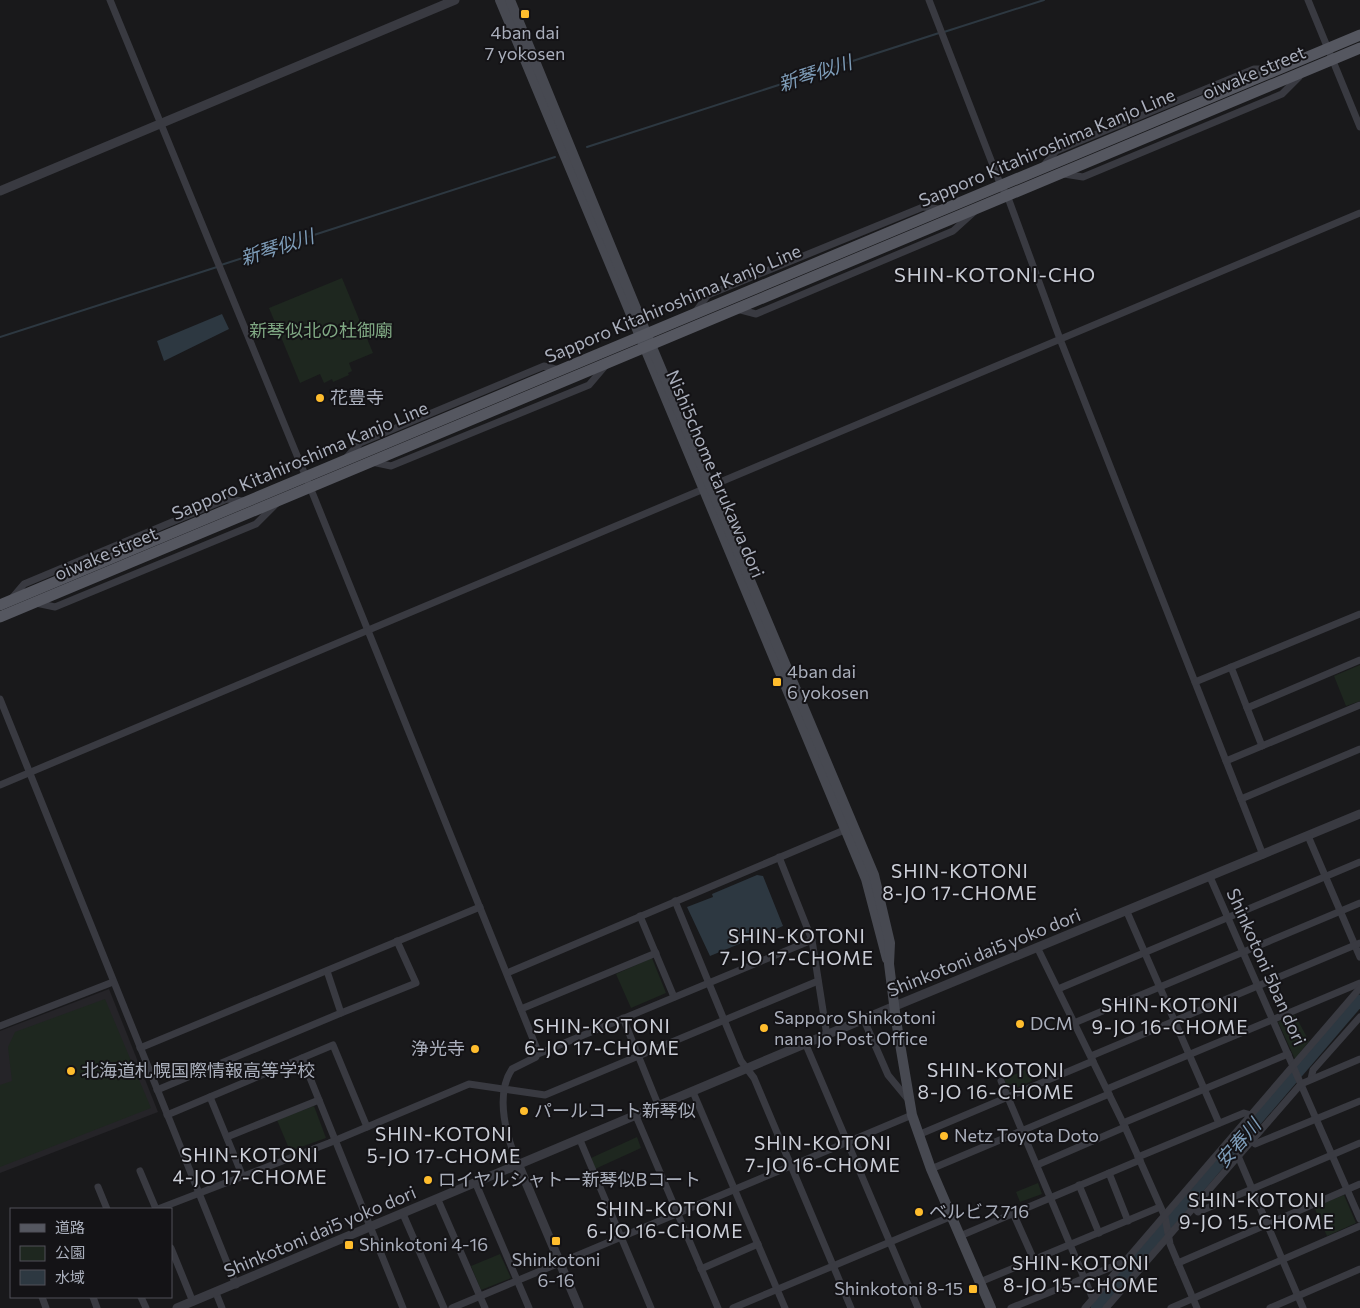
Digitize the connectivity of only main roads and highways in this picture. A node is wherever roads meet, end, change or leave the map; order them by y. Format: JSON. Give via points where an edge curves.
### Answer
{"nodes":[{"id":1,"x":500,"y":0,"type":"edge"},
{"id":2,"x":510,"y":0,"type":"edge"},
{"id":3,"x":1360,"y":35,"type":"edge"},
{"id":4,"x":1360,"y":48,"type":"edge"},
{"id":5,"x":1004,"y":191,"type":"junction"},
{"id":6,"x":645,"y":341,"type":"junction"},
{"id":7,"x":308,"y":482,"type":"junction"},
{"id":8,"x":4,"y":604,"type":"edge"},
{"id":9,"x":0,"y":617,"type":"edge"},
{"id":10,"x":991,"y":1308,"type":"edge"}],
"edges":[{"from":1,"to":6,"type":"main road","name":"Nishi5chome tarukawa dori"},
{"from":2,"to":6,"type":"main road","name":"Nishi5chome tarukawa dori"},
{"from":3,"to":5,"type":"main road","name":"Sapporo Kitahiroshima Kanjo Line","via":[[1042,169]]},
{"from":4,"to":5,"type":"main road","name":"oiwake street","via":[[1061,173]]},
{"from":5,"to":6,"type":"main road","name":"Sapporo Kitahiroshima Kanjo Line","via":[[944,210],[692,316]]},
{"from":5,"to":6,"type":"main road","name":"oiwake street","via":[[980,207],[736,309]]},
{"from":6,"to":7,"type":"main road","name":"Sapporo Kitahiroshima Kanjo Line","via":[[562,370],[341,463]]},
{"from":6,"to":7,"type":"main road","name":"oiwake street","via":[[608,363],[372,462]]},
{"from":6,"to":10,"type":"main road","name":"Nishi5chome tarukawa dori","via":[[849,828],[889,964],[907,1098],[918,1136]]},
{"from":7,"to":8,"type":"main road","name":"Sapporo Kitahiroshima Kanjo Line","via":[[248,502]]},
{"from":7,"to":9,"type":"main road","name":"oiwake street","via":[[281,500]]}]}
